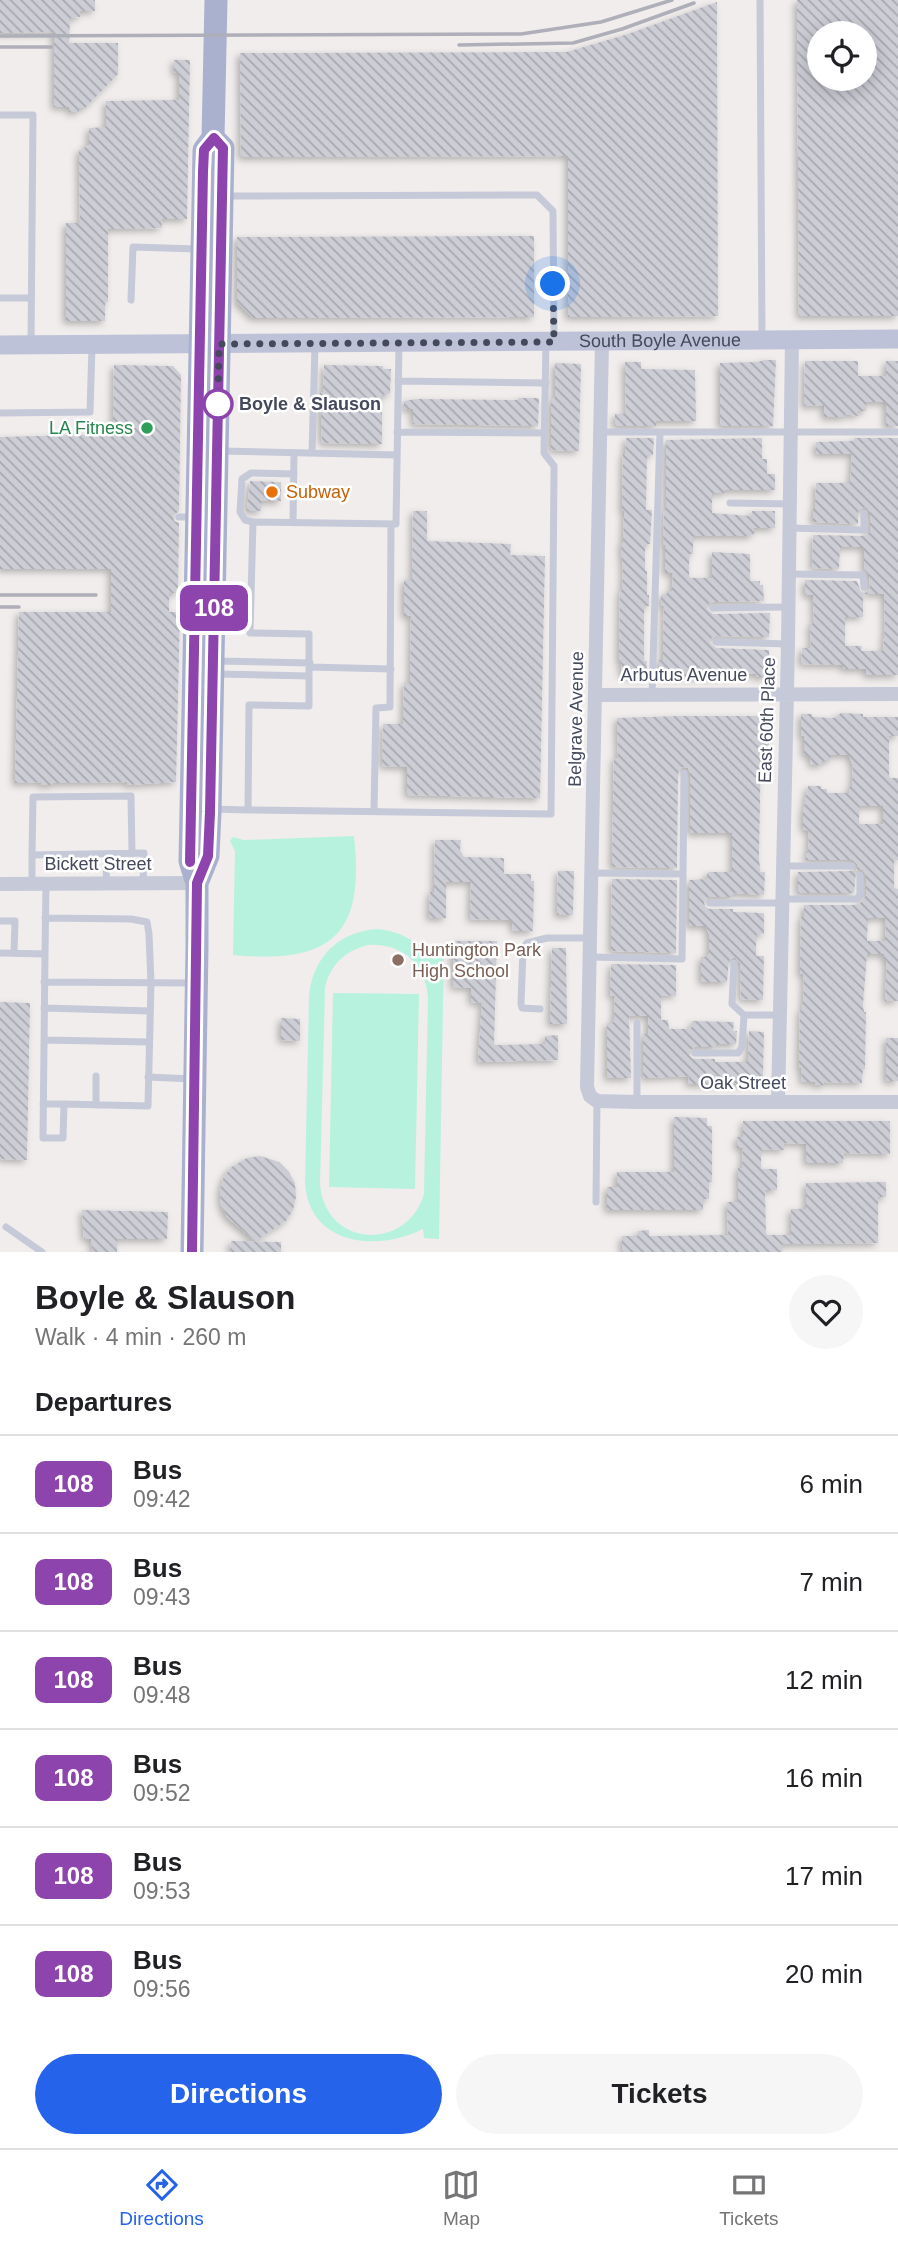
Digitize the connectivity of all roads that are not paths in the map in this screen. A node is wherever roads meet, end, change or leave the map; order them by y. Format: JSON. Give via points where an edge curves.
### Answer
{"nodes":[{"id":1,"x":216,"y":0,"type":"edge"},
{"id":2,"x":760,"y":0,"type":"edge"},
{"id":3,"x":0,"y":115,"type":"edge"},
{"id":4,"x":214,"y":138,"type":"junction"},
{"id":5,"x":222,"y":195,"type":"junction"},
{"id":6,"x":202,"y":249,"type":"junction"},
{"id":7,"x":0,"y":298,"type":"edge"},
{"id":8,"x":32,"y":298,"type":"junction"},
{"id":9,"x":131,"y":300,"type":"dead end"},
{"id":10,"x":762,"y":339,"type":"junction"},
{"id":11,"x":792,"y":339,"type":"junction"},
{"id":12,"x":898,"y":339,"type":"edge"},
{"id":13,"x":550,"y":342,"type":"junction"},
{"id":14,"x":602,"y":342,"type":"junction"},
{"id":15,"x":209,"y":344,"type":"junction"},
{"id":16,"x":315,"y":344,"type":"junction"},
{"id":17,"x":399,"y":344,"type":"junction"},
{"id":18,"x":0,"y":345,"type":"edge"},
{"id":19,"x":31,"y":345,"type":"junction"},
{"id":20,"x":92,"y":345,"type":"junction"},
{"id":21,"x":398,"y":381,"type":"junction"},
{"id":22,"x":546,"y":383,"type":"junction"},
{"id":23,"x":0,"y":413,"type":"edge"},
{"id":24,"x":397,"y":432,"type":"junction"},
{"id":25,"x":600,"y":432,"type":"junction"},
{"id":26,"x":660,"y":432,"type":"junction"},
{"id":27,"x":898,"y":432,"type":"edge"},
{"id":28,"x":545,"y":433,"type":"junction"},
{"id":29,"x":791,"y":433,"type":"junction"},
{"id":30,"x":218,"y":451,"type":"junction"},
{"id":31,"x":294,"y":453,"type":"junction"},
{"id":32,"x":312,"y":453,"type":"junction"},
{"id":33,"x":397,"y":455,"type":"junction"},
{"id":34,"x":294,"y":474,"type":"junction"},
{"id":35,"x":730,"y":503,"type":"dead end"},
{"id":36,"x":789,"y":504,"type":"junction"},
{"id":37,"x":864,"y":513,"type":"dead end"},
{"id":38,"x":197,"y":517,"type":"junction"},
{"id":39,"x":253,"y":522,"type":"junction"},
{"id":40,"x":293,"y":523,"type":"junction"},
{"id":41,"x":391,"y":524,"type":"junction"},
{"id":42,"x":789,"y":528,"type":"junction"},
{"id":43,"x":789,"y":575,"type":"junction"},
{"id":44,"x":864,"y":587,"type":"dead end"},
{"id":45,"x":788,"y":607,"type":"junction"},
{"id":46,"x":713,"y":608,"type":"dead end"},
{"id":47,"x":716,"y":642,"type":"dead end"},
{"id":48,"x":788,"y":643,"type":"junction"},
{"id":49,"x":204,"y":668,"type":"junction"},
{"id":50,"x":309,"y":668,"type":"junction"},
{"id":51,"x":390,"y":669,"type":"junction"},
{"id":52,"x":787,"y":694,"type":"junction"},
{"id":53,"x":898,"y":694,"type":"edge"},
{"id":54,"x":595,"y":695,"type":"junction"},
{"id":55,"x":652,"y":695,"type":"junction"},
{"id":56,"x":684,"y":773,"type":"dead end"},
{"id":57,"x":210,"y":809,"type":"junction"},
{"id":58,"x":248,"y":810,"type":"junction"},
{"id":59,"x":373,"y":811,"type":"junction"},
{"id":60,"x":107,"y":854,"type":"junction"},
{"id":61,"x":132,"y":854,"type":"junction"},
{"id":62,"x":32,"y":855,"type":"junction"},
{"id":63,"x":783,"y":866,"type":"junction"},
{"id":64,"x":852,"y":866,"type":"dead end"},
{"id":65,"x":593,"y":873,"type":"junction"},
{"id":66,"x":683,"y":874,"type":"junction"},
{"id":67,"x":860,"y":875,"type":"dead end"},
{"id":68,"x":39,"y":883,"type":"junction"},
{"id":69,"x":106,"y":883,"type":"junction"},
{"id":70,"x":144,"y":883,"type":"junction"},
{"id":71,"x":197,"y":883,"type":"junction"},
{"id":72,"x":0,"y":884,"type":"edge"},
{"id":73,"x":782,"y":901,"type":"junction"},
{"id":74,"x":710,"y":902,"type":"dead end"},
{"id":75,"x":45,"y":918,"type":"junction"},
{"id":76,"x":0,"y":921,"type":"edge"},
{"id":77,"x":591,"y":938,"type":"junction"},
{"id":78,"x":0,"y":953,"type":"edge"},
{"id":79,"x":14,"y":953,"type":"junction"},
{"id":80,"x":45,"y":954,"type":"junction"},
{"id":81,"x":590,"y":957,"type":"junction"},
{"id":82,"x":734,"y":963,"type":"dead end"},
{"id":83,"x":44,"y":982,"type":"junction"},
{"id":84,"x":150,"y":983,"type":"junction"},
{"id":85,"x":197,"y":984,"type":"junction"},
{"id":86,"x":44,"y":1008,"type":"junction"},
{"id":87,"x":540,"y":1009,"type":"dead end"},
{"id":88,"x":150,"y":1011,"type":"junction"},
{"id":89,"x":744,"y":1015,"type":"junction"},
{"id":90,"x":779,"y":1015,"type":"junction"},
{"id":91,"x":637,"y":1023,"type":"dead end"},
{"id":92,"x":44,"y":1040,"type":"junction"},
{"id":93,"x":149,"y":1042,"type":"junction"},
{"id":94,"x":695,"y":1053,"type":"dead end"},
{"id":95,"x":96,"y":1076,"type":"dead end"},
{"id":96,"x":148,"y":1077,"type":"junction"},
{"id":97,"x":195,"y":1079,"type":"junction"},
{"id":98,"x":593,"y":1099,"type":"junction"},
{"id":99,"x":637,"y":1102,"type":"junction"},
{"id":100,"x":778,"y":1102,"type":"junction"},
{"id":101,"x":898,"y":1102,"type":"edge"},
{"id":102,"x":43,"y":1104,"type":"junction"},
{"id":103,"x":64,"y":1104,"type":"junction"},
{"id":104,"x":96,"y":1105,"type":"junction"},
{"id":105,"x":596,"y":1202,"type":"dead end"},
{"id":106,"x":6,"y":1227,"type":"dead end"},
{"id":107,"x":42,"y":1252,"type":"edge"},
{"id":108,"x":192,"y":1252,"type":"edge"}],
"edges":[{"from":1,"to":4,"type":"main road"},
{"from":2,"to":10,"type":"lane"},
{"from":3,"to":8,"type":"lane","via":[[33,115]]},
{"from":4,"to":5,"type":"main road","via":[[223,148]]},
{"from":4,"to":6,"type":"main road","via":[[204,150]]},
{"from":5,"to":13,"type":"lane","via":[[537,195],[553,211]]},
{"from":5,"to":15,"type":"main road"},
{"from":6,"to":9,"type":"lane","via":[[133,247]]},
{"from":6,"to":15,"type":"main road"},
{"from":7,"to":8,"type":"lane"},
{"from":8,"to":19,"type":"lane"},
{"from":10,"to":11,"type":"main road","name":"South Boyle Avenue"},
{"from":10,"to":14,"type":"main road","name":"South Boyle Avenue"},
{"from":11,"to":12,"type":"main road","name":"South Boyle Avenue"},
{"from":11,"to":29,"type":"street","name":"East 60th Place"},
{"from":13,"to":14,"type":"main road","name":"South Boyle Avenue"},
{"from":13,"to":17,"type":"main road","name":"South Boyle Avenue"},
{"from":13,"to":22,"type":"lane"},
{"from":14,"to":25,"type":"street","name":"Belgrave Avenue"},
{"from":15,"to":16,"type":"main road","name":"South Boyle Avenue"},
{"from":15,"to":20,"type":"main road","name":"South Boyle Avenue"},
{"from":15,"to":30,"type":"main road"},
{"from":15,"to":38,"type":"main road"},
{"from":16,"to":17,"type":"main road","name":"South Boyle Avenue"},
{"from":16,"to":32,"type":"lane"},
{"from":17,"to":21,"type":"lane"},
{"from":18,"to":19,"type":"main road","name":"South Boyle Avenue"},
{"from":19,"to":20,"type":"main road","name":"South Boyle Avenue"},
{"from":20,"to":23,"type":"lane","via":[[90,412]]},
{"from":21,"to":22,"type":"lane"},
{"from":21,"to":24,"type":"lane"},
{"from":22,"to":28,"type":"lane"},
{"from":24,"to":28,"type":"lane"},
{"from":24,"to":33,"type":"lane"},
{"from":25,"to":26,"type":"lane"},
{"from":25,"to":54,"type":"street","name":"Belgrave Avenue"},
{"from":26,"to":29,"type":"lane"},
{"from":26,"to":55,"type":"lane"},
{"from":27,"to":29,"type":"lane"},
{"from":28,"to":59,"type":"lane","via":[[544,453],[554,467],[551,814]]},
{"from":29,"to":36,"type":"street","name":"East 60th Place"},
{"from":30,"to":31,"type":"lane"},
{"from":30,"to":38,"type":"main road"},
{"from":31,"to":32,"type":"lane"},
{"from":31,"to":34,"type":"lane"},
{"from":32,"to":33,"type":"lane"},
{"from":33,"to":41,"type":"lane","via":[[396,524]]},
{"from":34,"to":39,"type":"lane","via":[[251,473],[242,478],[240,512]]},
{"from":34,"to":40,"type":"lane"},
{"from":35,"to":36,"type":"lane"},
{"from":36,"to":42,"type":"street","name":"East 60th Place"},
{"from":37,"to":42,"type":"lane","via":[[864,530]]},
{"from":38,"to":49,"type":"main road"},
{"from":39,"to":40,"type":"lane"},
{"from":39,"to":50,"type":"lane","via":[[250,633],[309,634]]},
{"from":40,"to":41,"type":"lane"},
{"from":41,"to":51,"type":"lane"},
{"from":42,"to":43,"type":"street","name":"East 60th Place"},
{"from":43,"to":44,"type":"lane","via":[[863,575]]},
{"from":43,"to":45,"type":"street","name":"East 60th Place"},
{"from":45,"to":46,"type":"lane"},
{"from":45,"to":48,"type":"street","name":"East 60th Place"},
{"from":47,"to":48,"type":"lane"},
{"from":48,"to":52,"type":"street","name":"East 60th Place"},
{"from":49,"to":50,"type":"lane"},
{"from":49,"to":50,"type":"lane"},
{"from":49,"to":57,"type":"main road"},
{"from":49,"to":71,"type":"main road","via":[[190,862]]},
{"from":50,"to":51,"type":"lane"},
{"from":50,"to":58,"type":"lane","via":[[309,706],[249,705]]},
{"from":51,"to":59,"type":"lane","via":[[390,708],[376,708]]},
{"from":52,"to":53,"type":"street","name":"Arbutus Avenue"},
{"from":52,"to":55,"type":"street","name":"Arbutus Avenue"},
{"from":52,"to":63,"type":"street","name":"East 60th Place"},
{"from":54,"to":55,"type":"street","name":"Arbutus Avenue"},
{"from":54,"to":65,"type":"street","name":"Belgrave Avenue"},
{"from":56,"to":66,"type":"lane"},
{"from":57,"to":58,"type":"lane"},
{"from":57,"to":71,"type":"main road","via":[[208,856]]},
{"from":58,"to":59,"type":"lane"},
{"from":60,"to":61,"type":"lane"},
{"from":60,"to":62,"type":"lane"},
{"from":60,"to":69,"type":"lane"},
{"from":61,"to":62,"type":"lane","via":[[131,796],[33,797]]},
{"from":61,"to":70,"type":"lane","via":[[144,853]]},
{"from":62,"to":68,"type":"lane"},
{"from":63,"to":64,"type":"lane"},
{"from":63,"to":73,"type":"street","name":"East 60th Place"},
{"from":65,"to":66,"type":"lane"},
{"from":65,"to":77,"type":"street","name":"Belgrave Avenue"},
{"from":66,"to":81,"type":"lane","via":[[682,959]]},
{"from":67,"to":73,"type":"lane","via":[[858,900]]},
{"from":68,"to":69,"type":"street","name":"Bickett Street"},
{"from":68,"to":72,"type":"street","name":"Bickett Street"},
{"from":68,"to":75,"type":"lane"},
{"from":69,"to":70,"type":"street","name":"Bickett Street"},
{"from":70,"to":71,"type":"street","name":"Bickett Street"},
{"from":71,"to":85,"type":"main road"},
{"from":73,"to":74,"type":"lane"},
{"from":73,"to":90,"type":"street","name":"East 60th Place"},
{"from":75,"to":80,"type":"lane"},
{"from":75,"to":84,"type":"lane","via":[[147,922]]},
{"from":76,"to":79,"type":"lane","via":[[15,921]]},
{"from":77,"to":81,"type":"street","name":"Belgrave Avenue"},
{"from":77,"to":87,"type":"lane","via":[[527,943],[521,1004],[522,1008]]},
{"from":78,"to":79,"type":"lane"},
{"from":79,"to":80,"type":"lane"},
{"from":80,"to":83,"type":"lane"},
{"from":81,"to":98,"type":"street","name":"Belgrave Avenue","via":[[587,1087]]},
{"from":82,"to":89,"type":"lane","via":[[732,1004]]},
{"from":83,"to":84,"type":"lane"},
{"from":83,"to":86,"type":"lane"},
{"from":84,"to":85,"type":"lane"},
{"from":84,"to":88,"type":"lane"},
{"from":85,"to":97,"type":"main road"},
{"from":86,"to":88,"type":"lane"},
{"from":86,"to":92,"type":"lane"},
{"from":88,"to":93,"type":"lane"},
{"from":89,"to":90,"type":"lane"},
{"from":89,"to":94,"type":"lane","via":[[738,1053]]},
{"from":90,"to":100,"type":"street","name":"East 60th Place"},
{"from":91,"to":99,"type":"lane"},
{"from":92,"to":93,"type":"lane"},
{"from":92,"to":102,"type":"lane"},
{"from":93,"to":96,"type":"lane"},
{"from":95,"to":104,"type":"lane"},
{"from":96,"to":97,"type":"lane"},
{"from":96,"to":104,"type":"lane","via":[[148,1106]]},
{"from":97,"to":108,"type":"main road"},
{"from":98,"to":99,"type":"street","name":"Oak Street"},
{"from":98,"to":105,"type":"lane"},
{"from":99,"to":100,"type":"street","name":"Oak Street"},
{"from":100,"to":101,"type":"street","name":"Oak Street"},
{"from":102,"to":103,"type":"lane"},
{"from":102,"to":103,"type":"lane","via":[[43,1138],[63,1138]]},
{"from":103,"to":104,"type":"lane"},
{"from":106,"to":107,"type":"lane"}]}
